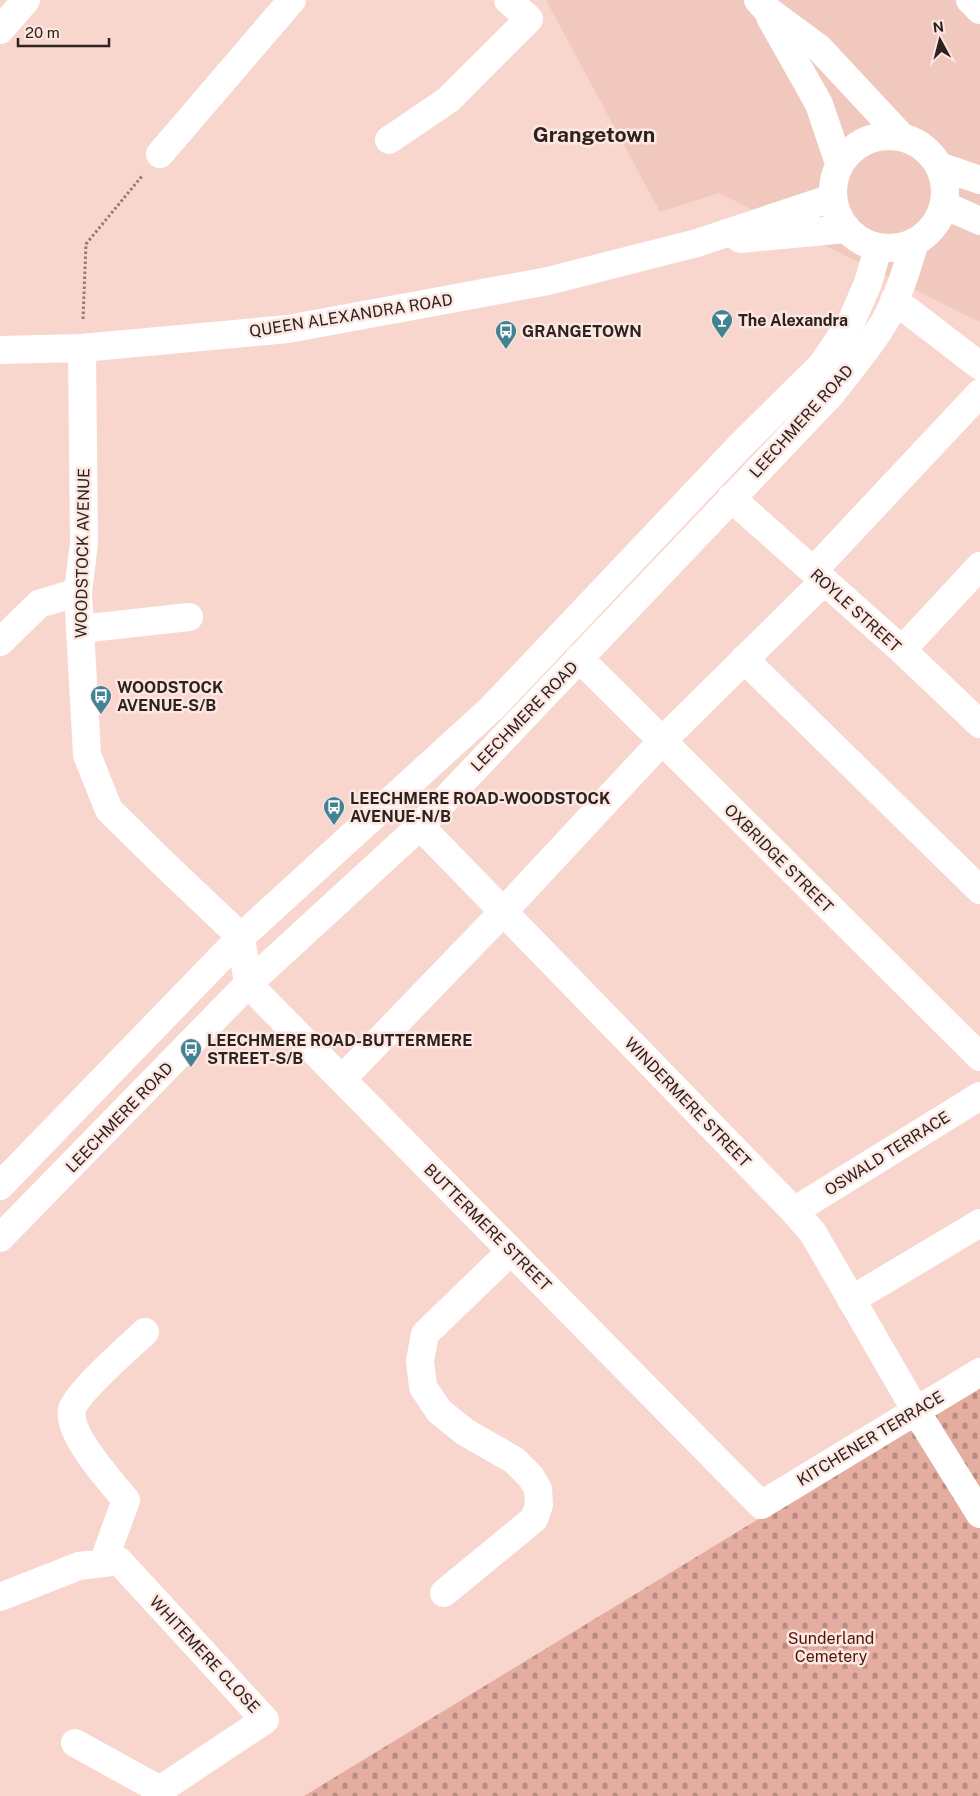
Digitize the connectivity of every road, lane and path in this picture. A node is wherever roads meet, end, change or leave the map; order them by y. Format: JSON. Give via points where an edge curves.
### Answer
{"nodes":[{"id":1,"x":26,"y":0,"type":"edge"},
{"id":2,"x":292,"y":0,"type":"edge"},
{"id":3,"x":508,"y":0,"type":"edge"},
{"id":4,"x":970,"y":0,"type":"edge"},
{"id":5,"x":762,"y":5,"type":"edge"},
{"id":6,"x":980,"y":10,"type":"edge"},
{"id":7,"x":0,"y":30,"type":"edge"},
{"id":8,"x":902,"y":136,"type":"junction"},
{"id":9,"x":389,"y":140,"type":"dead end"},
{"id":10,"x":160,"y":154,"type":"joint"},
{"id":11,"x":839,"y":163,"type":"junction"},
{"id":12,"x":939,"y":166,"type":"junction"},
{"id":13,"x":980,"y":180,"type":"edge"},
{"id":14,"x":832,"y":198,"type":"junction"},
{"id":15,"x":944,"y":205,"type":"junction"},
{"id":16,"x":980,"y":221,"type":"edge"},
{"id":17,"x":846,"y":229,"type":"junction"},
{"id":18,"x":915,"y":242,"type":"junction"},
{"id":19,"x":697,"y":243,"type":"junction"},
{"id":20,"x":878,"y":248,"type":"junction"},
{"id":21,"x":894,"y":300,"type":"junction"},
{"id":22,"x":82,"y":348,"type":"junction"},
{"id":23,"x":0,"y":350,"type":"edge"},
{"id":24,"x":980,"y":366,"type":"edge"},
{"id":25,"x":980,"y":393,"type":"edge"},
{"id":26,"x":731,"y":498,"type":"junction"},
{"id":27,"x":980,"y":566,"type":"edge"},
{"id":28,"x":818,"y":576,"type":"junction"},
{"id":29,"x":78,"y":592,"type":"junction"},
{"id":30,"x":189,"y":617,"type":"dead end"},
{"id":31,"x":80,"y":629,"type":"junction"},
{"id":32,"x":0,"y":642,"type":"edge"},
{"id":33,"x":902,"y":650,"type":"junction"},
{"id":34,"x":579,"y":658,"type":"junction"},
{"id":35,"x":744,"y":659,"type":"junction"},
{"id":36,"x":980,"y":724,"type":"edge"},
{"id":37,"x":662,"y":741,"type":"junction"},
{"id":38,"x":420,"y":826,"type":"junction"},
{"id":39,"x":980,"y":890,"type":"edge"},
{"id":40,"x":503,"y":912,"type":"junction"},
{"id":41,"x":242,"y":937,"type":"junction"},
{"id":42,"x":248,"y":984,"type":"junction"},
{"id":43,"x":980,"y":1057,"type":"edge"},
{"id":44,"x":342,"y":1079,"type":"junction"},
{"id":45,"x":980,"y":1096,"type":"edge"},
{"id":46,"x":0,"y":1186,"type":"edge"},
{"id":47,"x":794,"y":1211,"type":"junction"},
{"id":48,"x":980,"y":1223,"type":"edge"},
{"id":49,"x":0,"y":1238,"type":"edge"},
{"id":50,"x":511,"y":1251,"type":"junction"},
{"id":51,"x":851,"y":1300,"type":"junction"},
{"id":52,"x":145,"y":1332,"type":"dead end"},
{"id":53,"x":980,"y":1372,"type":"edge"},
{"id":54,"x":916,"y":1411,"type":"junction"},
{"id":55,"x":761,"y":1505,"type":"joint"},
{"id":56,"x":980,"y":1514,"type":"edge"},
{"id":57,"x":103,"y":1563,"type":"junction"},
{"id":58,"x":444,"y":1593,"type":"dead end"},
{"id":59,"x":0,"y":1597,"type":"edge"},
{"id":60,"x":76,"y":1743,"type":"dead end"}],
"edges":[{"from":1,"to":7,"type":"street"},
{"from":2,"to":10,"type":"street"},
{"from":3,"to":9,"type":"street","via":[[529,19],[448,100]]},
{"from":4,"to":6,"type":"street"},
{"from":5,"to":8,"type":"street","via":[[819,48]]},
{"from":5,"to":11,"type":"street","via":[[820,104]]},
{"from":8,"to":11,"type":"street","via":[[883,135],[866,140]]},
{"from":8,"to":12,"type":"street","via":[[930,152]]},
{"from":10,"to":22,"type":"path","via":[[86,244]]},
{"from":11,"to":14,"type":"street","via":[[833,180]]},
{"from":12,"to":13,"type":"street"},
{"from":12,"to":15,"type":"street","via":[[945,184]]},
{"from":14,"to":17,"type":"street","via":[[836,215]]},
{"from":14,"to":19,"type":"street","name":"QUEEN ALEXANDRA ROAD"},
{"from":15,"to":16,"type":"street"},
{"from":15,"to":18,"type":"street","via":[[928,233]]},
{"from":17,"to":19,"type":"street","name":"QUEEN ALEXANDRA ROAD"},
{"from":17,"to":20,"type":"street","via":[[860,241]]},
{"from":18,"to":20,"type":"street","via":[[897,248]]},
{"from":18,"to":21,"type":"street","name":"LEECHMERE ROAD"},
{"from":19,"to":22,"type":"street","name":"QUEEN ALEXANDRA ROAD","via":[[548,281],[288,329]]},
{"from":20,"to":41,"type":"street","name":"LEECHMERE ROAD","via":[[852,320],[822,365],[741,445],[492,708]]},
{"from":21,"to":24,"type":"street"},
{"from":21,"to":26,"type":"street","name":"LEECHMERE ROAD","via":[[866,349],[830,394]]},
{"from":22,"to":23,"type":"street","name":"QUEEN ALEXANDRA ROAD"},
{"from":22,"to":29,"type":"street","name":"WOODSTOCK AVENUE","via":[[84,543]]},
{"from":25,"to":28,"type":"street"},
{"from":26,"to":28,"type":"street","name":"ROYLE STREET"},
{"from":26,"to":34,"type":"street","name":"LEECHMERE ROAD"},
{"from":27,"to":33,"type":"street"},
{"from":28,"to":33,"type":"street","name":"ROYLE STREET"},
{"from":28,"to":35,"type":"street"},
{"from":29,"to":31,"type":"street","name":"WOODSTOCK AVENUE"},
{"from":29,"to":32,"type":"street","via":[[39,604]]},
{"from":30,"to":31,"type":"street"},
{"from":31,"to":41,"type":"street","name":"WOODSTOCK AVENUE","via":[[87,755],[109,810]]},
{"from":33,"to":36,"type":"street","name":"ROYLE STREET"},
{"from":34,"to":37,"type":"street","name":"OXBRIDGE STREET"},
{"from":34,"to":38,"type":"street","name":"LEECHMERE ROAD"},
{"from":35,"to":37,"type":"street"},
{"from":35,"to":39,"type":"street"},
{"from":37,"to":40,"type":"street"},
{"from":37,"to":43,"type":"street","name":"OXBRIDGE STREET"},
{"from":38,"to":40,"type":"street","name":"WINDERMERE STREET"},
{"from":38,"to":42,"type":"street","name":"LEECHMERE ROAD"},
{"from":40,"to":44,"type":"street"},
{"from":40,"to":47,"type":"street","name":"WINDERMERE STREET"},
{"from":41,"to":42,"type":"street"},
{"from":41,"to":46,"type":"street","name":"LEECHMERE ROAD"},
{"from":42,"to":44,"type":"street","name":"BUTTERMERE STREET"},
{"from":42,"to":49,"type":"street","name":"LEECHMERE ROAD"},
{"from":44,"to":50,"type":"street","name":"BUTTERMERE STREET"},
{"from":45,"to":47,"type":"street","name":"OSWALD TERRACE"},
{"from":47,"to":51,"type":"street","name":"WINDERMERE STREET","via":[[813,1233]]},
{"from":48,"to":51,"type":"street"},
{"from":50,"to":55,"type":"street","name":"BUTTERMERE STREET"},
{"from":50,"to":58,"type":"street","via":[[426,1334],[420,1361],[423,1387],[439,1411],[465,1432],[514,1460],[538,1489],[539,1505],[534,1519]]},
{"from":51,"to":54,"type":"street","name":"WINDERMERE STREET"},
{"from":52,"to":57,"type":"street","via":[[79,1395],[72,1410],[73,1425],[82,1443],[126,1500]]},
{"from":53,"to":54,"type":"street","name":"KITCHENER TERRACE"},
{"from":54,"to":55,"type":"street","name":"KITCHENER TERRACE"},
{"from":54,"to":56,"type":"street","name":"WINDERMERE STREET"},
{"from":57,"to":59,"type":"street","name":"WHITEMERE CLOSE","via":[[79,1566]]},
{"from":57,"to":60,"type":"street","name":"WHITEMERE CLOSE","via":[[119,1561],[265,1720],[160,1790]]}]}
